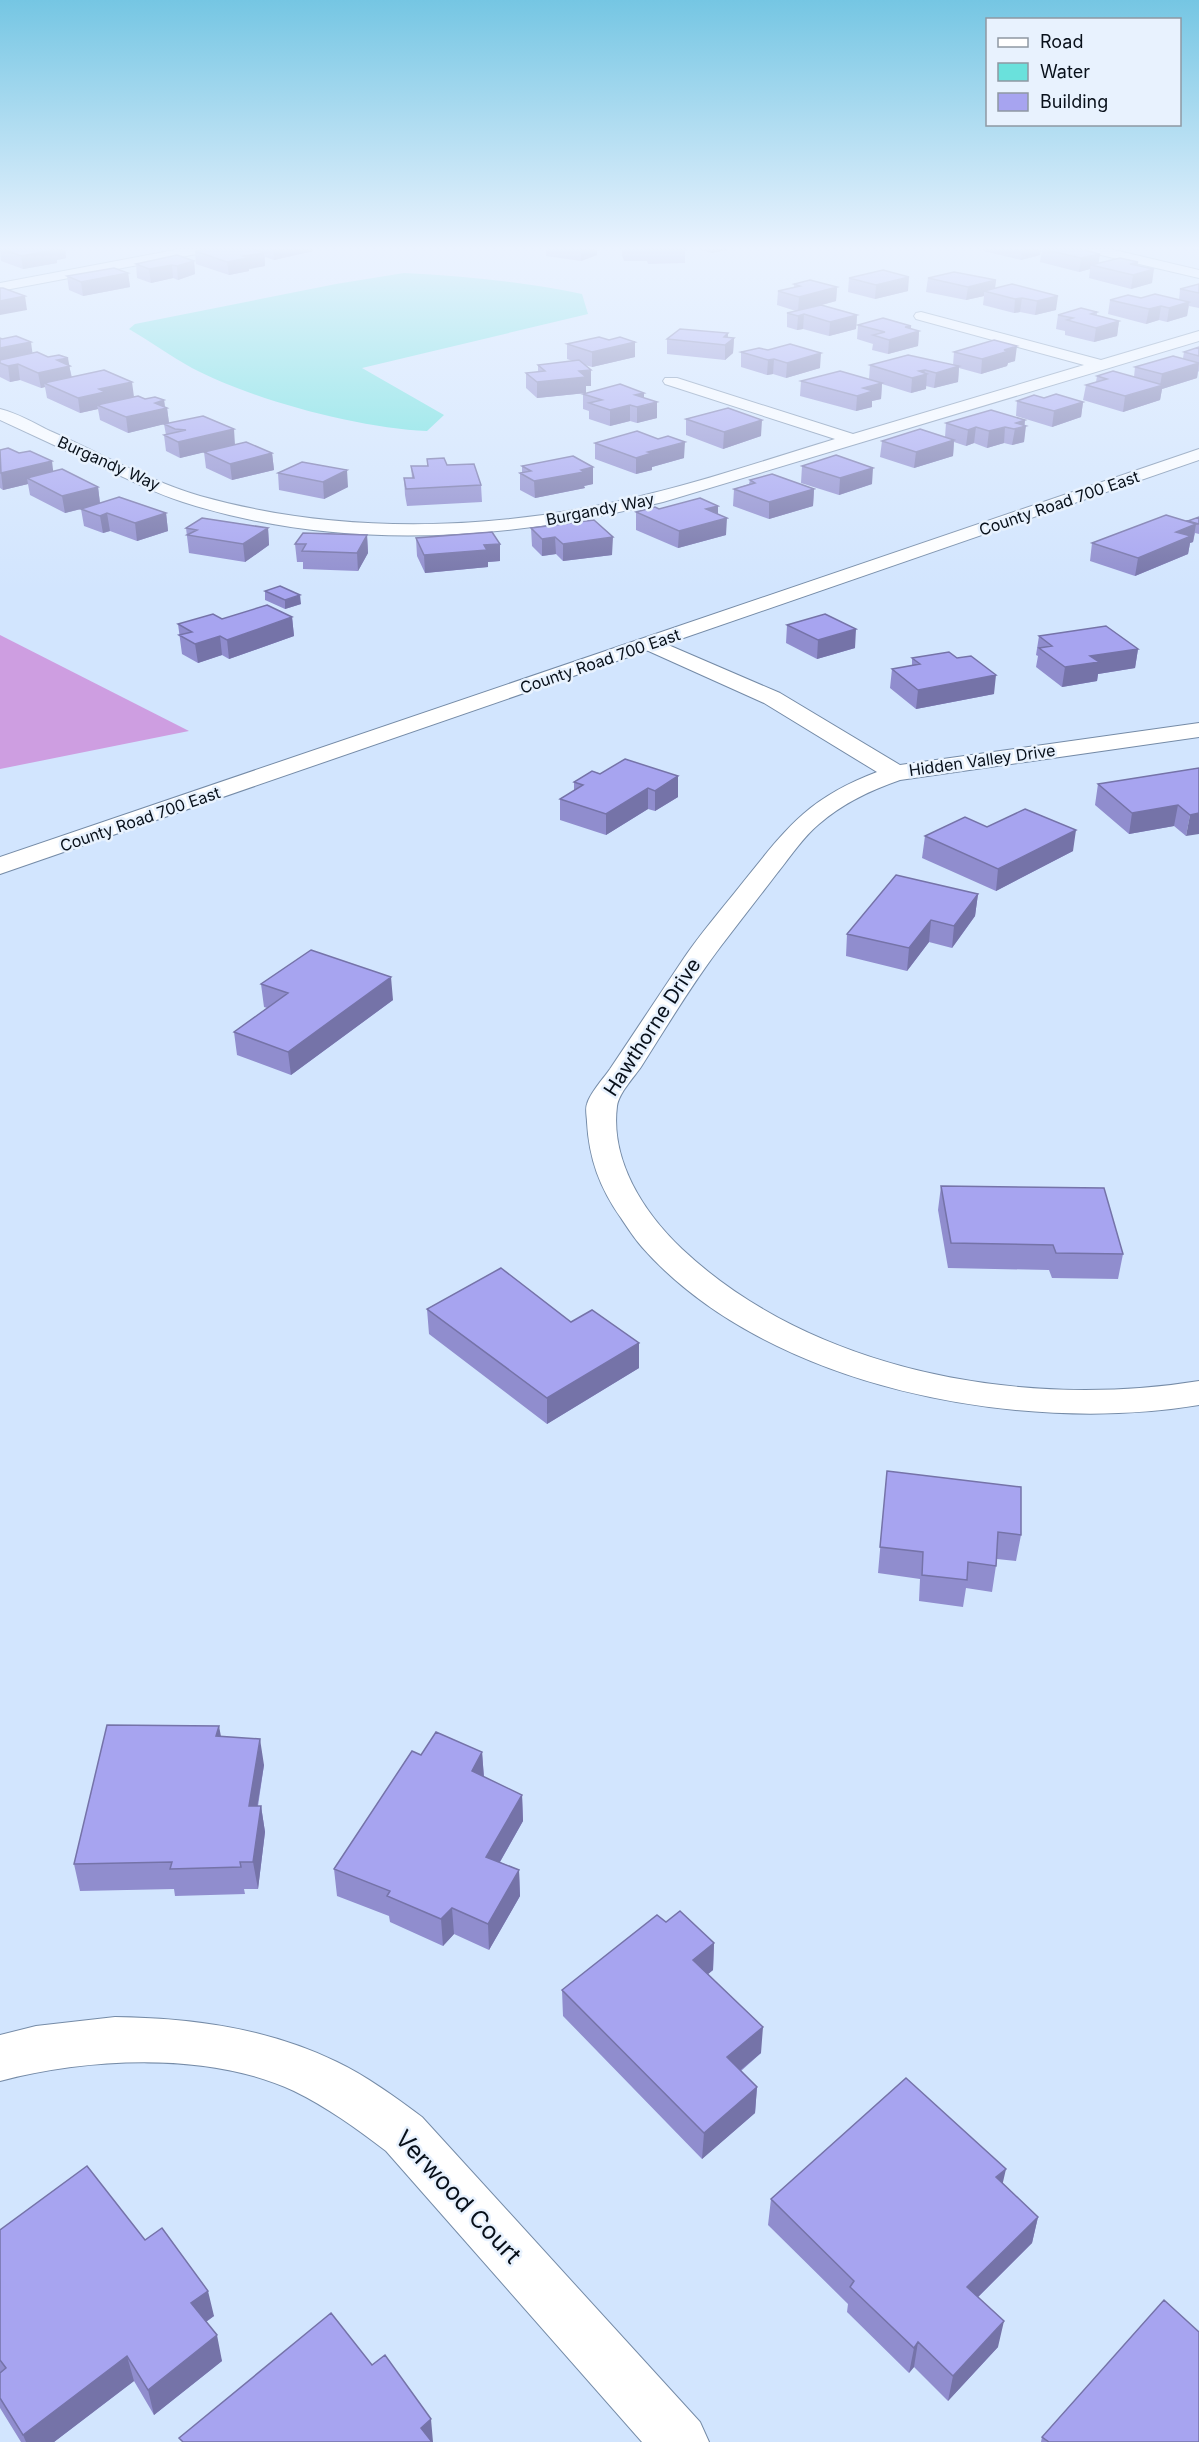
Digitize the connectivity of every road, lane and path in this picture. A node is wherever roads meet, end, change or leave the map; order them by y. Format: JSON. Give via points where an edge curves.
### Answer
{"nodes":[{"id":1,"x":1094,"y":363,"type":"edge"},
{"id":2,"x":1108,"y":363,"type":"edge"},
{"id":3,"x":1101,"y":365,"type":"junction"},
{"id":4,"x":671,"y":381,"type":"dead end"},
{"id":5,"x":0,"y":414,"type":"edge"},
{"id":6,"x":852,"y":439,"type":"junction"},
{"id":7,"x":1199,"y":454,"type":"edge"},
{"id":8,"x":652,"y":644,"type":"junction"},
{"id":9,"x":1199,"y":730,"type":"edge"},
{"id":10,"x":896,"y":773,"type":"junction"},
{"id":11,"x":0,"y":866,"type":"edge"},
{"id":12,"x":1199,"y":1393,"type":"edge"},
{"id":13,"x":0,"y":2058,"type":"edge"},
{"id":14,"x":680,"y":2442,"type":"edge"}],
"edges":[{"from":1,"to":3,"type":"street"},
{"from":2,"to":3,"type":"street","name":"Burgandy Way"},
{"from":3,"to":6,"type":"street","name":"Burgandy Way"},
{"from":4,"to":6,"type":"street"},
{"from":5,"to":6,"type":"street","name":"Burgandy Way","via":[[166,489],[213,506],[264,518],[389,529],[484,527],[605,511]]},
{"from":7,"to":8,"type":"street","name":"County Road 700 East"},
{"from":8,"to":10,"type":"street","name":"Hidden Valley Drive","via":[[772,698]]},
{"from":8,"to":11,"type":"street","name":"County Road 700 East"},
{"from":9,"to":10,"type":"street","name":"Hidden Valley Drive"},
{"from":10,"to":12,"type":"street","name":"Hawthorne Drive","via":[[834,800],[799,829],[702,952],[602,1103],[606,1153],[620,1194],[668,1255],[702,1284],[752,1317],[841,1359],[897,1377],[1017,1399],[1139,1401]]},
{"from":13,"to":14,"type":"street","name":"Verwood Court","via":[[35,2047],[83,2040],[198,2044],[267,2059],[308,2073],[356,2098],[404,2134]]}]}
